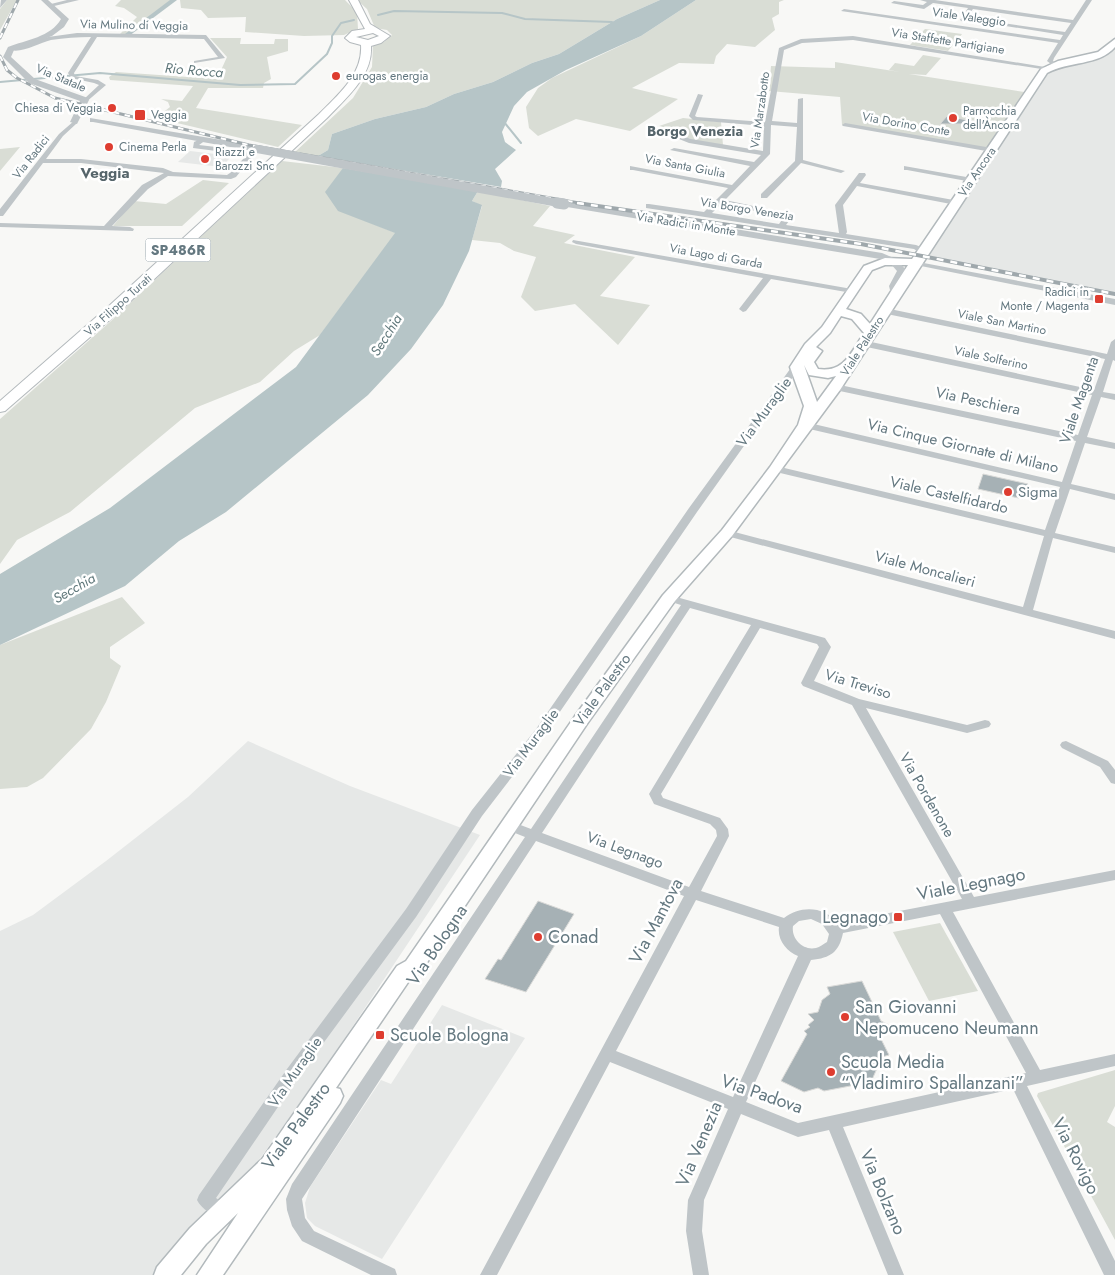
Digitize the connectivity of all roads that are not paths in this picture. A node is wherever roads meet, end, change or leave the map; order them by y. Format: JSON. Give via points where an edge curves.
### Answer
{"nodes":[{"id":1,"x":4,"y":0,"type":"edge"},
{"id":2,"x":76,"y":0,"type":"edge"},
{"id":3,"x":353,"y":0,"type":"edge"},
{"id":4,"x":923,"y":0,"type":"edge"},
{"id":5,"x":978,"y":0,"type":"edge"},
{"id":6,"x":1089,"y":0,"type":"edge"},
{"id":7,"x":932,"y":1,"type":"junction"},
{"id":8,"x":47,"y":2,"type":"edge"},
{"id":9,"x":894,"y":3,"type":"dead end"},
{"id":10,"x":0,"y":6,"type":"edge"},
{"id":11,"x":974,"y":7,"type":"junction"},
{"id":12,"x":844,"y":10,"type":"dead end"},
{"id":13,"x":963,"y":20,"type":"dead end"},
{"id":14,"x":1075,"y":22,"type":"junction"},
{"id":15,"x":996,"y":24,"type":"dead end"},
{"id":16,"x":364,"y":32,"type":"junction"},
{"id":17,"x":1066,"y":34,"type":"junction"},
{"id":18,"x":95,"y":36,"type":"junction"},
{"id":19,"x":844,"y":38,"type":"joint"},
{"id":20,"x":1061,"y":42,"type":"junction"},
{"id":21,"x":1115,"y":42,"type":"edge"},
{"id":22,"x":6,"y":54,"type":"edge"},
{"id":23,"x":196,"y":62,"type":"dead end"},
{"id":24,"x":1051,"y":67,"type":"junction"},
{"id":25,"x":700,"y":95,"type":"dead end"},
{"id":26,"x":801,"y":99,"type":"dead end"},
{"id":27,"x":86,"y":101,"type":"junction"},
{"id":28,"x":79,"y":110,"type":"junction"},
{"id":29,"x":74,"y":122,"type":"junction"},
{"id":30,"x":88,"y":123,"type":"junction"},
{"id":31,"x":768,"y":123,"type":"junction"},
{"id":32,"x":800,"y":125,"type":"junction"},
{"id":33,"x":845,"y":125,"type":"dead end"},
{"id":34,"x":661,"y":130,"type":"dead end"},
{"id":35,"x":61,"y":137,"type":"junction"},
{"id":36,"x":203,"y":140,"type":"junction"},
{"id":37,"x":674,"y":150,"type":"dead end"},
{"id":38,"x":992,"y":150,"type":"junction"},
{"id":39,"x":766,"y":154,"type":"junction"},
{"id":40,"x":42,"y":160,"type":"junction"},
{"id":41,"x":800,"y":162,"type":"junction"},
{"id":42,"x":756,"y":165,"type":"junction"},
{"id":43,"x":634,"y":168,"type":"dead end"},
{"id":44,"x":907,"y":168,"type":"dead end"},
{"id":45,"x":841,"y":171,"type":"dead end"},
{"id":46,"x":170,"y":173,"type":"junction"},
{"id":47,"x":862,"y":175,"type":"dead end"},
{"id":48,"x":972,"y":180,"type":"junction"},
{"id":49,"x":856,"y":184,"type":"junction"},
{"id":50,"x":733,"y":187,"type":"junction"},
{"id":51,"x":764,"y":196,"type":"dead end"},
{"id":52,"x":718,"y":201,"type":"junction"},
{"id":53,"x":956,"y":204,"type":"junction"},
{"id":54,"x":649,"y":206,"type":"dead end"},
{"id":55,"x":0,"y":214,"type":"edge"},
{"id":56,"x":706,"y":214,"type":"junction"},
{"id":57,"x":0,"y":226,"type":"edge"},
{"id":58,"x":781,"y":226,"type":"junction"},
{"id":59,"x":106,"y":228,"type":"junction"},
{"id":60,"x":130,"y":229,"type":"dead end"},
{"id":61,"x":842,"y":235,"type":"junction"},
{"id":62,"x":576,"y":242,"type":"dead end"},
{"id":63,"x":839,"y":250,"type":"junction"},
{"id":64,"x":920,"y":257,"type":"junction"},
{"id":65,"x":893,"y":260,"type":"junction"},
{"id":66,"x":868,"y":268,"type":"junction"},
{"id":67,"x":769,"y":276,"type":"junction"},
{"id":68,"x":852,"y":291,"type":"junction"},
{"id":69,"x":896,"y":294,"type":"junction"},
{"id":70,"x":1115,"y":302,"type":"edge"},
{"id":71,"x":743,"y":309,"type":"dead end"},
{"id":72,"x":885,"y":311,"type":"junction"},
{"id":73,"x":837,"y":314,"type":"junction"},
{"id":74,"x":826,"y":330,"type":"junction"},
{"id":75,"x":870,"y":333,"type":"junction"},
{"id":76,"x":1115,"y":342,"type":"edge"},
{"id":77,"x":862,"y":344,"type":"junction"},
{"id":78,"x":813,"y":346,"type":"junction"},
{"id":79,"x":1113,"y":357,"type":"edge"},
{"id":80,"x":796,"y":367,"type":"junction"},
{"id":81,"x":847,"y":368,"type":"junction"},
{"id":82,"x":835,"y":387,"type":"junction"},
{"id":83,"x":1098,"y":393,"type":"junction"},
{"id":84,"x":1115,"y":397,"type":"edge"},
{"id":85,"x":0,"y":408,"type":"edge"},
{"id":86,"x":805,"y":425,"type":"junction"},
{"id":87,"x":1082,"y":438,"type":"junction"},
{"id":88,"x":1115,"y":446,"type":"edge"},
{"id":89,"x":776,"y":469,"type":"junction"},
{"id":90,"x":1066,"y":485,"type":"junction"},
{"id":91,"x":1115,"y":496,"type":"edge"},
{"id":92,"x":727,"y":533,"type":"junction"},
{"id":93,"x":1049,"y":535,"type":"junction"},
{"id":94,"x":1115,"y":550,"type":"edge"},
{"id":95,"x":669,"y":598,"type":"junction"},
{"id":96,"x":687,"y":604,"type":"junction"},
{"id":97,"x":1027,"y":611,"type":"junction"},
{"id":98,"x":757,"y":624,"type":"junction"},
{"id":99,"x":1115,"y":634,"type":"edge"},
{"id":100,"x":856,"y":702,"type":"junction"},
{"id":101,"x":985,"y":724,"type":"dead end"},
{"id":102,"x":1066,"y":745,"type":"dead end"},
{"id":103,"x":1115,"y":780,"type":"edge"},
{"id":104,"x":510,"y":826,"type":"junction"},
{"id":105,"x":533,"y":834,"type":"junction"},
{"id":106,"x":1115,"y":875,"type":"edge"},
{"id":107,"x":692,"y":893,"type":"junction"},
{"id":108,"x":971,"y":903,"type":"junction"},
{"id":109,"x":944,"y":908,"type":"junction"},
{"id":110,"x":786,"y":924,"type":"junction"},
{"id":111,"x":835,"y":930,"type":"junction"},
{"id":112,"x":807,"y":953,"type":"junction"},
{"id":113,"x":413,"y":966,"type":"junction"},
{"id":114,"x":607,"y":1054,"type":"junction"},
{"id":115,"x":1115,"y":1060,"type":"edge"},
{"id":116,"x":1037,"y":1078,"type":"junction"},
{"id":117,"x":1017,"y":1082,"type":"junction"},
{"id":118,"x":736,"y":1107,"type":"junction"},
{"id":119,"x":834,"y":1124,"type":"junction"},
{"id":120,"x":223,"y":1212,"type":"junction"},
{"id":121,"x":166,"y":1275,"type":"edge"},
{"id":122,"x":209,"y":1275,"type":"edge"},
{"id":123,"x":390,"y":1275,"type":"edge"},
{"id":124,"x":488,"y":1275,"type":"edge"},
{"id":125,"x":701,"y":1275,"type":"edge"},
{"id":126,"x":896,"y":1275,"type":"edge"},
{"id":127,"x":1113,"y":1275,"type":"edge"}],
"edges":[{"from":1,"to":10,"type":"street"},
{"from":2,"to":8,"type":"street"},
{"from":3,"to":16,"type":"main road","via":[[362,14]]},
{"from":4,"to":7,"type":"street"},
{"from":5,"to":11,"type":"street"},
{"from":6,"to":14,"type":"street","name":"Via Ancora"},
{"from":7,"to":9,"type":"street","via":[[924,7]]},
{"from":7,"to":11,"type":"street"},
{"from":8,"to":22,"type":"street","name":"Via Statale","via":[[65,19],[63,26]]},
{"from":11,"to":13,"type":"street"},
{"from":11,"to":14,"type":"street"},
{"from":12,"to":20,"type":"street","name":"Viale Valeggio"},
{"from":14,"to":17,"type":"street","name":"Via Ancora"},
{"from":15,"to":17,"type":"street"},
{"from":16,"to":16,"type":"main road","via":[[384,34],[385,38]]},
{"from":16,"to":85,"type":"main road","name":"Via Filippo Turati","number":"SP486R","via":[[367,49],[361,70],[323,116],[115,308]]},
{"from":17,"to":20,"type":"street","name":"Via Ancora"},
{"from":18,"to":22,"type":"street","name":"Via Mulino di Veggia","via":[[62,36]]},
{"from":18,"to":23,"type":"street","name":"Via Mulino di Veggia","via":[[206,37],[222,58]]},
{"from":18,"to":27,"type":"street","via":[[72,75],[96,80],[103,86]]},
{"from":19,"to":24,"type":"street","name":"Via Staffette Partigiane"},
{"from":19,"to":31,"type":"street","name":"Via Marzabotto","via":[[801,41],[781,49]]},
{"from":20,"to":24,"type":"street","name":"Via Ancora","via":[[1050,61]]},
{"from":21,"to":24,"type":"main road","via":[[1106,52]]},
{"from":22,"to":27,"type":"street","name":"Via Statale","via":[[30,79]]},
{"from":24,"to":38,"type":"main road","name":"Via Ancora"},
{"from":25,"to":31,"type":"street","via":[[692,116],[695,119]]},
{"from":26,"to":32,"type":"street"},
{"from":27,"to":28,"type":"street","name":"Via Statale"},
{"from":28,"to":29,"type":"street","name":"Via Statale"},
{"from":28,"to":30,"type":"street","name":"Via Statale"},
{"from":29,"to":30,"type":"street"},
{"from":29,"to":35,"type":"street","name":"Via Radici"},
{"from":30,"to":35,"type":"street"},
{"from":30,"to":36,"type":"street","via":[[122,125]]},
{"from":31,"to":32,"type":"street"},
{"from":31,"to":39,"type":"street","name":"Via Marzabotto"},
{"from":32,"to":41,"type":"street"},
{"from":33,"to":38,"type":"street","name":"Via Dorino Conte"},
{"from":34,"to":39,"type":"street","via":[[689,141]]},
{"from":35,"to":40,"type":"street","name":"Via Radici"},
{"from":36,"to":46,"type":"street","via":[[195,147],[242,152],[249,156],[228,177]]},
{"from":36,"to":63,"type":"street","name":"Via Radici in Monte","bridge":true},
{"from":37,"to":42,"type":"street"},
{"from":38,"to":48,"type":"main road","name":"Via Ancora"},
{"from":39,"to":42,"type":"street","name":"Via Marzabotto"},
{"from":40,"to":46,"type":"street","via":[[81,161]]},
{"from":40,"to":55,"type":"street","name":"Via Radici"},
{"from":41,"to":45,"type":"street"},
{"from":41,"to":51,"type":"street"},
{"from":42,"to":50,"type":"street","name":"Via Marzabotto"},
{"from":43,"to":50,"type":"street","name":"Via Santa Giulia"},
{"from":44,"to":48,"type":"street"},
{"from":46,"to":59,"type":"street","via":[[145,187]]},
{"from":47,"to":49,"type":"street"},
{"from":48,"to":53,"type":"main road","name":"Via Ancora"},
{"from":49,"to":53,"type":"street"},
{"from":49,"to":61,"type":"street","via":[[839,205]]},
{"from":50,"to":52,"type":"street","name":"Via Marzabotto"},
{"from":52,"to":56,"type":"street","name":"Via Marzabotto"},
{"from":52,"to":58,"type":"street","via":[[789,216]]},
{"from":53,"to":64,"type":"main road","name":"Via Ancora"},
{"from":54,"to":56,"type":"street","name":"Via Borgo Venezia"},
{"from":56,"to":58,"type":"street","name":"Via Borgo Venezia"},
{"from":57,"to":59,"type":"street"},
{"from":58,"to":61,"type":"street","name":"Via Borgo Venezia"},
{"from":59,"to":60,"type":"street"},
{"from":61,"to":64,"type":"street","name":"Via Borgo Venezia"},
{"from":62,"to":67,"type":"street","name":"Via Lago di Garda"},
{"from":63,"to":65,"type":"street","name":"Via Radici in Monte"},
{"from":63,"to":66,"type":"street","via":[[859,256]]},
{"from":64,"to":65,"type":"main road","name":"Via Radici in Monte"},
{"from":64,"to":69,"type":"main road","name":"Viale Palestro"},
{"from":64,"to":70,"type":"street","name":"Via Radici in Monte"},
{"from":65,"to":66,"type":"main road"},
{"from":65,"to":69,"type":"street","via":[[902,271],[894,286]]},
{"from":66,"to":68,"type":"main road","name":"Via Muraglie"},
{"from":67,"to":68,"type":"street","name":"Via Lago di Garda"},
{"from":67,"to":71,"type":"street"},
{"from":68,"to":73,"type":"main road","name":"Via Muraglie"},
{"from":69,"to":72,"type":"main road","name":"Viale Palestro"},
{"from":72,"to":75,"type":"main road","name":"Viale Palestro"},
{"from":72,"to":79,"type":"street","name":"Viale San Martino"},
{"from":73,"to":74,"type":"main road","name":"Via Muraglie"},
{"from":73,"to":75,"type":"main road","via":[[850,312],[858,316]]},
{"from":74,"to":78,"type":"main road","name":"Via Muraglie"},
{"from":74,"to":81,"type":"main road","via":[[828,334],[808,362],[808,367],[814,372],[828,374]]},
{"from":75,"to":77,"type":"main road","name":"Viale Palestro"},
{"from":76,"to":79,"type":"street","name":"Viale Magenta"},
{"from":77,"to":81,"type":"main road","name":"Viale Palestro"},
{"from":77,"to":83,"type":"street","name":"Viale Solferino"},
{"from":78,"to":80,"type":"main road","name":"Via Muraglie"},
{"from":78,"to":82,"type":"main road","via":[[803,363],[804,369],[817,380]]},
{"from":79,"to":83,"type":"street","name":"Viale Magenta"},
{"from":80,"to":86,"type":"main road","name":"Viale Palestro","via":[[810,400],[811,410],[804,420]]},
{"from":80,"to":120,"type":"street","name":"Via Muraglie","via":[[540,732],[477,812],[411,913],[292,1074],[205,1200]]},
{"from":81,"to":82,"type":"main road","name":"Viale Palestro"},
{"from":82,"to":86,"type":"main road","name":"Viale Palestro","via":[[812,421]]},
{"from":82,"to":87,"type":"street","name":"Via Peschiera"},
{"from":83,"to":84,"type":"street","name":"Viale Solferino"},
{"from":83,"to":87,"type":"street","name":"Viale Magenta"},
{"from":86,"to":89,"type":"main road","name":"Viale Palestro"},
{"from":86,"to":90,"type":"street","name":"Via Cinque Giornate di Milano"},
{"from":87,"to":88,"type":"street","name":"Via Peschiera"},
{"from":87,"to":90,"type":"street","name":"Viale Magenta"},
{"from":89,"to":92,"type":"main road","name":"Viale Palestro"},
{"from":89,"to":93,"type":"street","name":"Viale Castelfidardo"},
{"from":90,"to":91,"type":"street","name":"Via Cinque Giornate di Milano"},
{"from":90,"to":93,"type":"street","name":"Viale Magenta"},
{"from":92,"to":95,"type":"main road","name":"Viale Palestro"},
{"from":92,"to":97,"type":"street","name":"Viale Moncalieri"},
{"from":93,"to":94,"type":"street","name":"Viale Castelfidardo"},
{"from":93,"to":97,"type":"street","name":"Viale Magenta"},
{"from":95,"to":96,"type":"street","name":"Via Treviso"},
{"from":95,"to":104,"type":"main road","name":"Viale Palestro","via":[[580,720]]},
{"from":96,"to":98,"type":"street","name":"Via Treviso"},
{"from":96,"to":105,"type":"street","name":"Via Bologna"},
{"from":97,"to":99,"type":"street","name":"Viale Moncalieri"},
{"from":98,"to":100,"type":"street","name":"Via Treviso","via":[[821,641],[825,647],[807,684]]},
{"from":98,"to":107,"type":"street","name":"Via Mantova","via":[[655,794],[658,802],[715,821],[722,828],[723,836]]},
{"from":100,"to":101,"type":"street","name":"Via Treviso","via":[[967,729]]},
{"from":100,"to":108,"type":"street","name":"Via Pordenone"},
{"from":102,"to":103,"type":"street","via":[[1104,764]]},
{"from":104,"to":105,"type":"street","name":"Via Legnago"},
{"from":104,"to":113,"type":"main road","name":"Viale Palestro"},
{"from":105,"to":107,"type":"street","name":"Via Legnago"},
{"from":105,"to":123,"type":"street","name":"Via Bologna","via":[[302,1180],[294,1198],[298,1221],[308,1236]]},
{"from":106,"to":108,"type":"street","name":"Viale Legnago"},
{"from":107,"to":110,"type":"street","name":"Via Legnago"},
{"from":107,"to":114,"type":"street","name":"Via Mantova"},
{"from":108,"to":109,"type":"street","name":"Viale Legnago"},
{"from":109,"to":111,"type":"street","name":"Viale Legnago"},
{"from":109,"to":116,"type":"street"},
{"from":110,"to":111,"type":"street","via":[[798,915],[812,914],[827,920]]},
{"from":110,"to":112,"type":"street","via":[[784,933],[789,943]]},
{"from":111,"to":112,"type":"street","via":[[835,942],[830,948],[818,954]]},
{"from":112,"to":118,"type":"street","name":"Via Venezia"},
{"from":113,"to":120,"type":"main road","name":"Viale Palestro","via":[[404,972],[270,1166]]},
{"from":113,"to":122,"type":"main road","name":"Viale Palestro","via":[[413,975]]},
{"from":114,"to":118,"type":"street","name":"Via Padova"},
{"from":114,"to":124,"type":"street","name":"Via Mantova"},
{"from":115,"to":116,"type":"street","name":"Via Padova"},
{"from":116,"to":117,"type":"street","name":"Via Padova"},
{"from":117,"to":119,"type":"street","name":"Via Padova"},
{"from":117,"to":127,"type":"street","name":"Via Rovigo"},
{"from":118,"to":119,"type":"street","name":"Via Padova","via":[[798,1130]]},
{"from":118,"to":125,"type":"street","name":"Via Venezia","via":[[696,1200],[694,1231]]},
{"from":119,"to":126,"type":"street","name":"Via Bolzano"},
{"from":120,"to":121,"type":"main road","name":"Viale Palestro"}]}
